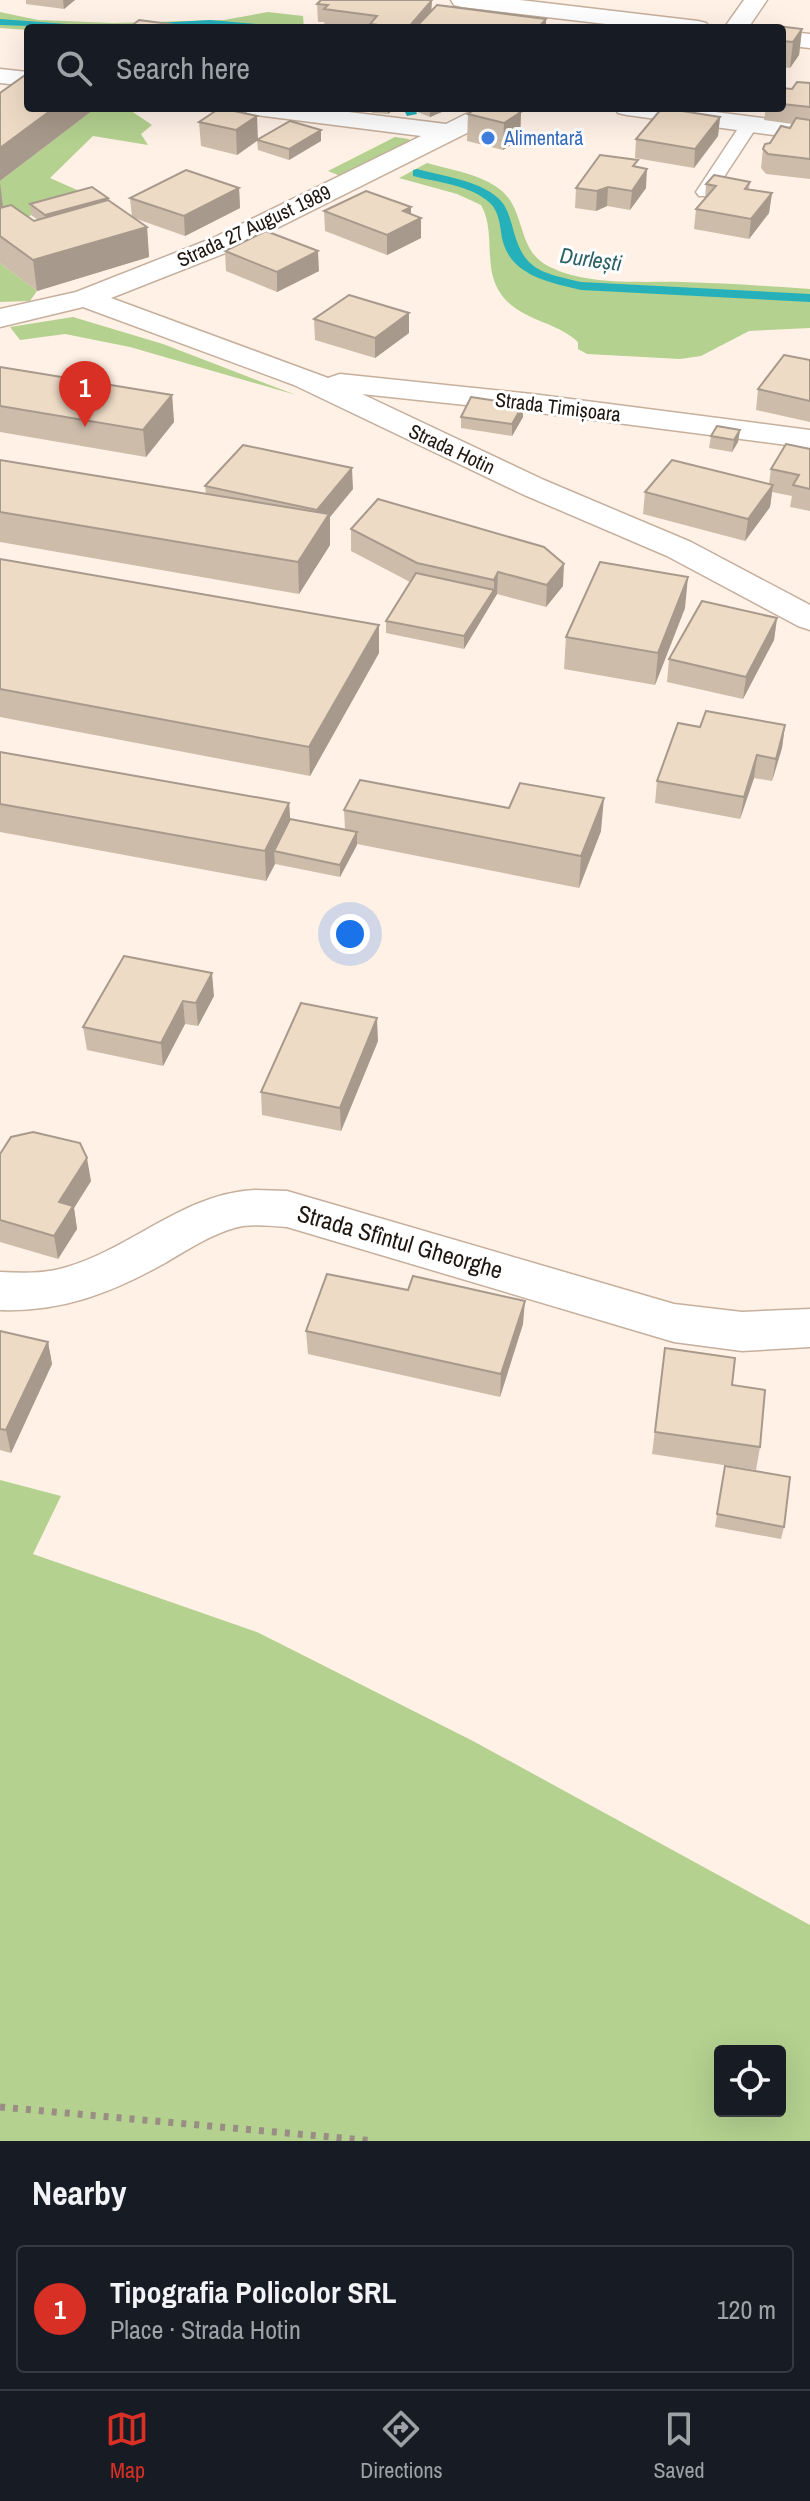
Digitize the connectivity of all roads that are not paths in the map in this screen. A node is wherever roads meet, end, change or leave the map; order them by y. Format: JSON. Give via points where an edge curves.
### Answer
{"nodes":[{"id":1,"x":462,"y":0,"type":"edge"},
{"id":2,"x":756,"y":0,"type":"edge"},
{"id":3,"x":636,"y":24,"type":"edge"},
{"id":4,"x":739,"y":24,"type":"edge"},
{"id":5,"x":786,"y":38,"type":"edge"},
{"id":6,"x":810,"y":41,"type":"edge"},
{"id":7,"x":0,"y":76,"type":"edge"},
{"id":8,"x":24,"y":79,"type":"edge"},
{"id":9,"x":288,"y":112,"type":"edge"},
{"id":10,"x":490,"y":112,"type":"edge"},
{"id":11,"x":656,"y":112,"type":"edge"},
{"id":12,"x":749,"y":125,"type":"junction"},
{"id":13,"x":449,"y":132,"type":"junction"},
{"id":14,"x":810,"y":132,"type":"edge"},
{"id":15,"x":705,"y":192,"type":"dead end"},
{"id":16,"x":85,"y":298,"type":"junction"},
{"id":17,"x":0,"y":318,"type":"edge"},
{"id":18,"x":305,"y":379,"type":"junction"},
{"id":19,"x":810,"y":439,"type":"edge"},
{"id":20,"x":810,"y":619,"type":"edge"},
{"id":21,"x":0,"y":1291,"type":"edge"},
{"id":22,"x":810,"y":1328,"type":"edge"}],
"edges":[{"from":1,"to":3,"type":"street"},
{"from":2,"to":4,"type":"street"},
{"from":5,"to":6,"type":"street"},
{"from":7,"to":8,"type":"street"},
{"from":9,"to":13,"type":"street"},
{"from":10,"to":13,"type":"street","name":"Strada 27 August 1989"},
{"from":11,"to":12,"type":"street"},
{"from":12,"to":14,"type":"street"},
{"from":12,"to":15,"type":"lane"},
{"from":13,"to":16,"type":"street","name":"Strada 27 August 1989","via":[[223,244]]},
{"from":16,"to":17,"type":"street","name":"Strada 27 August 1989"},
{"from":16,"to":18,"type":"street","name":"Strada Hotin"},
{"from":18,"to":19,"type":"street","name":"Strada Timișoara"},
{"from":18,"to":20,"type":"street","name":"Strada Hotin","via":[[679,549]]},
{"from":21,"to":22,"type":"street","name":"Strada Sfîntul Gheorghe","via":[[48,1292],[77,1286],[239,1209],[287,1209],[687,1326],[755,1333]]}]}
